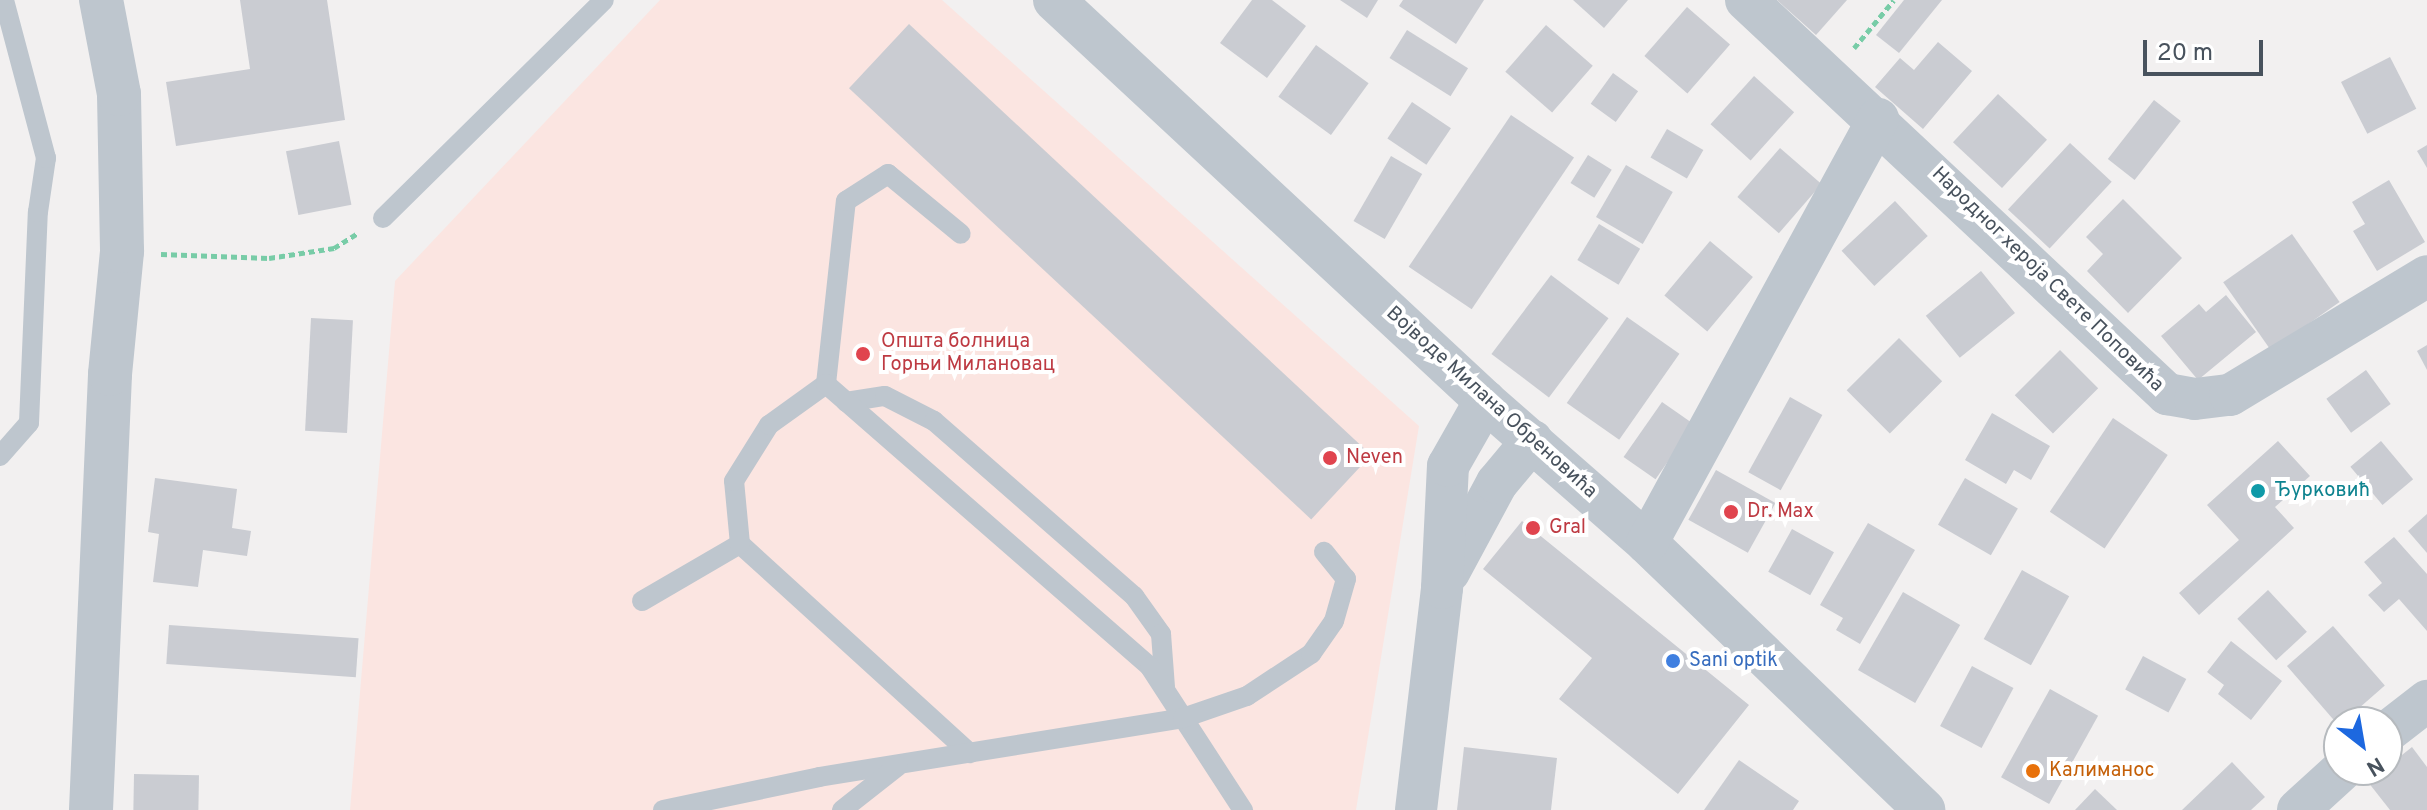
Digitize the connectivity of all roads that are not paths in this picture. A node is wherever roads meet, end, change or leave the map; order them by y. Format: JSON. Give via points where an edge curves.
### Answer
{"nodes":[{"id":1,"x":4,"y":0,"type":"edge"},
{"id":2,"x":101,"y":0,"type":"edge"},
{"id":3,"x":604,"y":0,"type":"edge"},
{"id":4,"x":1054,"y":0,"type":"edge"},
{"id":5,"x":1746,"y":0,"type":"edge"},
{"id":6,"x":1878,"y":119,"type":"junction"},
{"id":7,"x":383,"y":218,"type":"road end"},
{"id":8,"x":961,"y":234,"type":"dead end"},
{"id":9,"x":2427,"y":276,"type":"edge"},
{"id":10,"x":826,"y":384,"type":"junction"},
{"id":11,"x":1485,"y":401,"type":"junction"},
{"id":12,"x":846,"y":402,"type":"junction"},
{"id":13,"x":1532,"y":441,"type":"junction"},
{"id":14,"x":0,"y":456,"type":"edge"},
{"id":15,"x":1647,"y":543,"type":"junction"},
{"id":16,"x":740,"y":544,"type":"junction"},
{"id":17,"x":1324,"y":552,"type":"dead end"},
{"id":18,"x":1442,"y":588,"type":"junction"},
{"id":19,"x":642,"y":601,"type":"dead end"},
{"id":20,"x":1165,"y":691,"type":"junction"},
{"id":21,"x":2427,"y":701,"type":"edge"},
{"id":22,"x":1183,"y":718,"type":"junction"},
{"id":23,"x":2403,"y":720,"type":"edge"},
{"id":24,"x":970,"y":753,"type":"junction"},
{"id":25,"x":901,"y":764,"type":"junction"},
{"id":26,"x":2324,"y":786,"type":"edge"},
{"id":27,"x":91,"y":810,"type":"edge"},
{"id":28,"x":663,"y":810,"type":"edge"},
{"id":29,"x":842,"y":810,"type":"edge"},
{"id":30,"x":1243,"y":810,"type":"edge"},
{"id":31,"x":1416,"y":810,"type":"edge"},
{"id":32,"x":1924,"y":810,"type":"edge"},
{"id":33,"x":2298,"y":810,"type":"edge"}],
"edges":[{"from":1,"to":14,"type":"lane","via":[[46,158],[38,212],[29,423]]},
{"from":2,"to":27,"type":"street","via":[[119,94],[122,251],[110,374]]},
{"from":3,"to":7,"type":"lane"},
{"from":4,"to":11,"type":"street","name":"Војводе Милана Обреновића"},
{"from":5,"to":6,"type":"street","name":"Народног хероја Свете Поповића"},
{"from":6,"to":9,"type":"street","name":"Народног хероја Свете Поповића","via":[[2167,394],[2195,399],[2230,395]]},
{"from":6,"to":15,"type":"street"},
{"from":8,"to":10,"type":"lane","via":[[888,174],[846,201]]},
{"from":10,"to":12,"type":"lane"},
{"from":10,"to":16,"type":"lane","via":[[769,425],[734,481]]},
{"from":11,"to":13,"type":"street","name":"Војводе Милана Обреновића"},
{"from":11,"to":18,"type":"street","via":[[1448,466]]},
{"from":12,"to":20,"type":"lane","via":[[1150,667]]},
{"from":12,"to":20,"type":"lane","via":[[885,396],[934,421],[1134,596],[1161,634]]},
{"from":13,"to":15,"type":"street","name":"Војводе Милана Обреновића"},
{"from":13,"to":18,"type":"street","via":[[1470,527]]},
{"from":15,"to":32,"type":"street","name":"Војводе Милана Обреновића"},
{"from":16,"to":19,"type":"lane"},
{"from":16,"to":24,"type":"lane"},
{"from":17,"to":22,"type":"lane","via":[[1346,579],[1334,621],[1311,654],[1247,696]]},
{"from":18,"to":31,"type":"street"},
{"from":20,"to":22,"type":"lane"},
{"from":21,"to":23,"type":"street"},
{"from":22,"to":24,"type":"lane"},
{"from":22,"to":30,"type":"lane"},
{"from":24,"to":25,"type":"lane"},
{"from":25,"to":28,"type":"lane"},
{"from":25,"to":29,"type":"lane"},
{"from":26,"to":33,"type":"street"}]}
